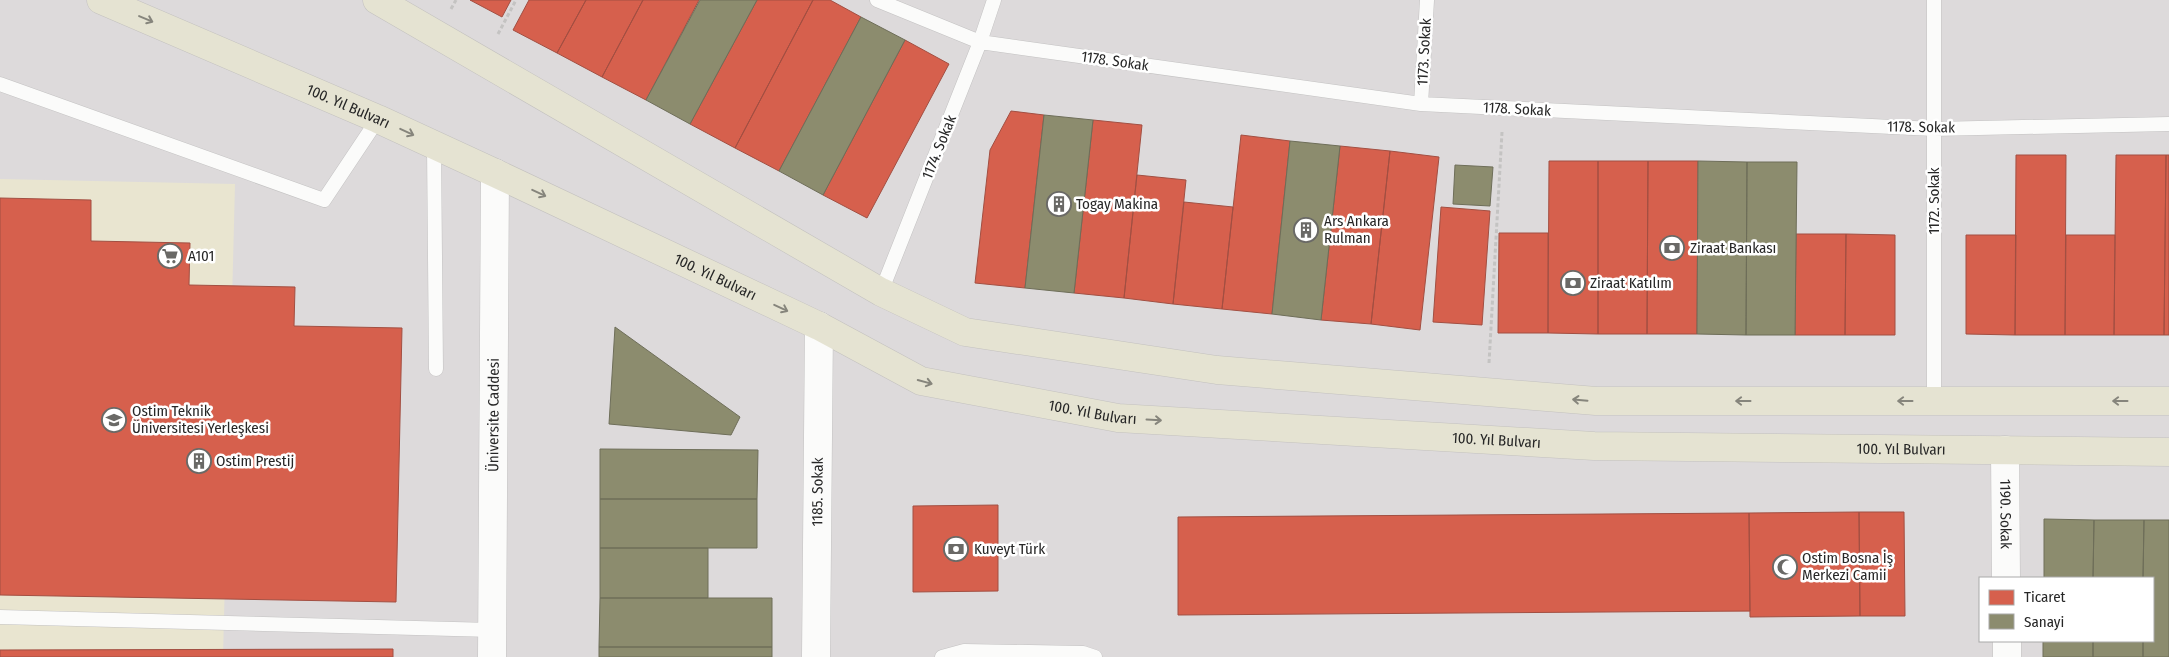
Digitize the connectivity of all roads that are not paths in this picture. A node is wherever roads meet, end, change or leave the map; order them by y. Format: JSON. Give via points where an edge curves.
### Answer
{"nodes":[{"id":1,"x":101,"y":0,"type":"edge"},
{"id":2,"x":377,"y":0,"type":"edge"},
{"id":3,"x":877,"y":0,"type":"edge"},
{"id":4,"x":994,"y":0,"type":"edge"},
{"id":5,"x":1427,"y":0,"type":"edge"},
{"id":6,"x":1934,"y":0,"type":"edge"},
{"id":7,"x":980,"y":42,"type":"junction"},
{"id":8,"x":0,"y":84,"type":"edge"},
{"id":9,"x":1421,"y":104,"type":"junction"},
{"id":10,"x":378,"y":119,"type":"junction"},
{"id":11,"x":2169,"y":124,"type":"edge"},
{"id":12,"x":1934,"y":129,"type":"junction"},
{"id":13,"x":434,"y":145,"type":"junction"},
{"id":14,"x":495,"y":173,"type":"junction"},
{"id":15,"x":882,"y":292,"type":"junction"},
{"id":16,"x":819,"y":326,"type":"junction"},
{"id":17,"x":436,"y":369,"type":"dead end"},
{"id":18,"x":1934,"y":401,"type":"junction"},
{"id":19,"x":2169,"y":401,"type":"edge"},
{"id":20,"x":2005,"y":450,"type":"junction"},
{"id":21,"x":2169,"y":452,"type":"edge"},
{"id":22,"x":2006,"y":577,"type":"edge"},
{"id":23,"x":0,"y":617,"type":"edge"},
{"id":24,"x":492,"y":630,"type":"junction"},
{"id":25,"x":2007,"y":642,"type":"edge"},
{"id":26,"x":492,"y":657,"type":"edge"},
{"id":27,"x":816,"y":657,"type":"edge"},
{"id":28,"x":942,"y":657,"type":"edge"},
{"id":29,"x":1095,"y":657,"type":"edge"},
{"id":30,"x":2007,"y":657,"type":"edge"}],
"edges":[{"from":1,"to":10,"type":"main road","name":"100. Yıl Bulvarı","one_way":true},
{"from":2,"to":15,"type":"main road"},
{"from":3,"to":7,"type":"lane","name":"1178. Sokak"},
{"from":4,"to":7,"type":"lane","name":"1174. Sokak"},
{"from":5,"to":9,"type":"lane","name":"1173. Sokak"},
{"from":6,"to":12,"type":"lane","name":"1172. Sokak"},
{"from":7,"to":9,"type":"lane","name":"1178. Sokak"},
{"from":7,"to":15,"type":"lane","name":"1174. Sokak"},
{"from":8,"to":10,"type":"lane","via":[[324,200]]},
{"from":9,"to":12,"type":"lane","name":"1178. Sokak"},
{"from":10,"to":13,"type":"main road","name":"100. Yıl Bulvarı","one_way":true},
{"from":11,"to":12,"type":"lane","name":"1178. Sokak"},
{"from":12,"to":18,"type":"lane","name":"1172. Sokak"},
{"from":13,"to":14,"type":"main road","name":"100. Yıl Bulvarı"},
{"from":13,"to":17,"type":"lane"},
{"from":14,"to":16,"type":"main road","name":"100. Yıl Bulvarı","one_way":true},
{"from":14,"to":24,"type":"street","name":"Üniversite Caddesi"},
{"from":18,"to":15,"type":"main road","one_way":true,"via":[[1596,401],[1217,370],[965,332]]},
{"from":16,"to":20,"type":"main road","name":"100. Yıl Bulvarı","one_way":true,"via":[[921,381],[1118,418],[1594,446]]},
{"from":16,"to":27,"type":"street","name":"1185. Sokak"},
{"from":19,"to":18,"type":"main road","one_way":true},
{"from":20,"to":21,"type":"main road","name":"100. Yıl Bulvarı"},
{"from":20,"to":22,"type":"street","name":"1190. Sokak"},
{"from":23,"to":24,"type":"lane"},
{"from":24,"to":26,"type":"street","name":"Üniversite Caddesi"},
{"from":25,"to":30,"type":"street"},
{"from":28,"to":29,"type":"lane","via":[[974,651],[1083,653]]}]}
